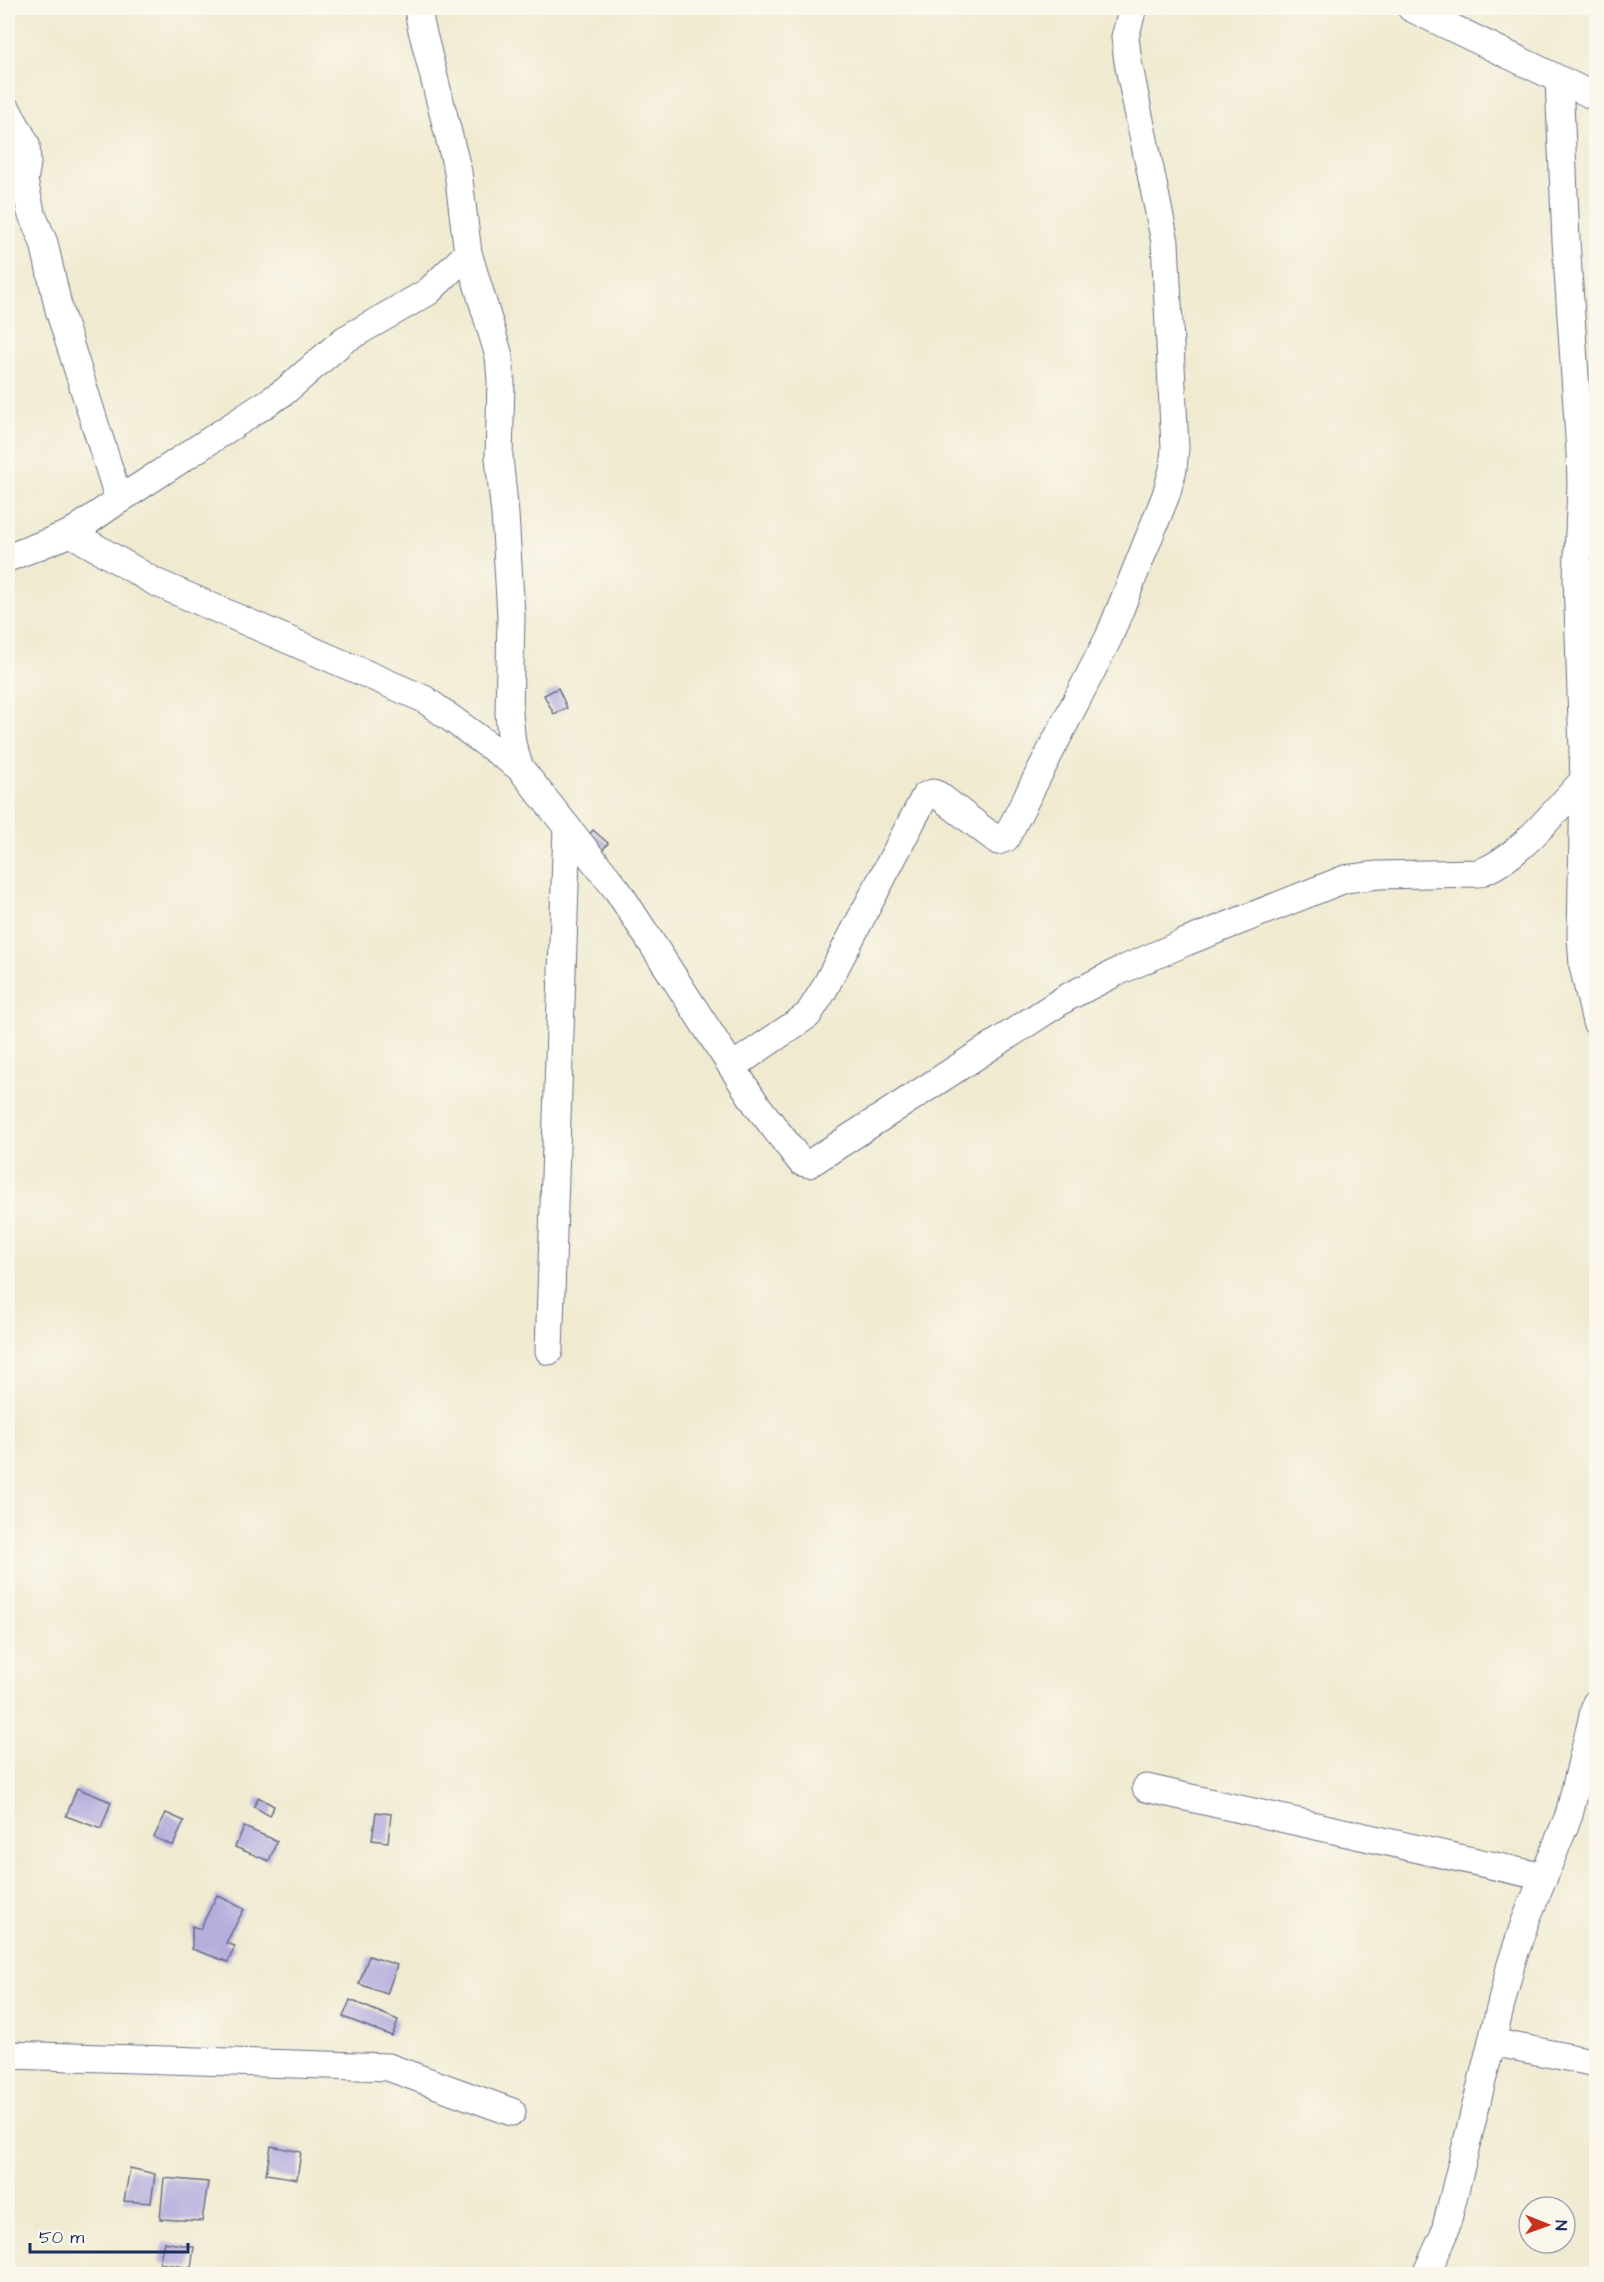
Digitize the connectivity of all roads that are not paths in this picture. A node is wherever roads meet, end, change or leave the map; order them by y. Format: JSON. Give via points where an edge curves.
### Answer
{"nodes":[{"id":1,"x":418,"y":8,"type":"edge"},
{"id":2,"x":1133,"y":8,"type":"edge"},
{"id":3,"x":1411,"y":8,"type":"edge"},
{"id":4,"x":1560,"y":80,"type":"junction"},
{"id":5,"x":1596,"y":97,"type":"edge"},
{"id":6,"x":8,"y":111,"type":"edge"},
{"id":7,"x":468,"y":253,"type":"junction"},
{"id":8,"x":119,"y":500,"type":"junction"},
{"id":9,"x":71,"y":533,"type":"junction"},
{"id":10,"x":8,"y":558,"type":"edge"},
{"id":11,"x":520,"y":768,"type":"junction"},
{"id":12,"x":1584,"y":780,"type":"junction"},
{"id":13,"x":567,"y":827,"type":"junction"},
{"id":14,"x":1596,"y":1022,"type":"edge"},
{"id":15,"x":732,"y":1067,"type":"junction"},
{"id":16,"x":549,"y":1351,"type":"dead end"},
{"id":17,"x":1596,"y":1703,"type":"edge"},
{"id":18,"x":1146,"y":1788,"type":"dead end"},
{"id":19,"x":1544,"y":1877,"type":"junction"},
{"id":20,"x":1492,"y":2042,"type":"junction"},
{"id":21,"x":8,"y":2055,"type":"edge"},
{"id":22,"x":1596,"y":2063,"type":"edge"},
{"id":23,"x":513,"y":2112,"type":"dead end"},
{"id":24,"x":1426,"y":2274,"type":"edge"}],
"edges":[{"from":1,"to":7,"type":"street","via":[[458,172]]},
{"from":2,"to":15,"type":"street","via":[[1125,37],[1128,62],[1167,263],[1175,448],[1166,495],[1109,637],[1006,838],[998,841],[938,795],[925,796],[808,1015]]},
{"from":3,"to":4,"type":"street"},
{"from":4,"to":5,"type":"street"},
{"from":4,"to":12,"type":"street","via":[[1581,463],[1577,577]]},
{"from":6,"to":8,"type":"street","via":[[26,144],[24,180],[31,212],[44,243],[59,310]]},
{"from":7,"to":8,"type":"street","via":[[428,292],[344,340],[284,392]]},
{"from":7,"to":11,"type":"street","via":[[499,356],[499,458],[511,616],[509,714],[512,744]]},
{"from":8,"to":9,"type":"street"},
{"from":9,"to":10,"type":"street"},
{"from":9,"to":11,"type":"street","via":[[155,582],[424,699]]},
{"from":11,"to":13,"type":"street"},
{"from":12,"to":14,"type":"street","via":[[1581,935],[1583,966]]},
{"from":12,"to":15,"type":"street","via":[[1518,848],[1492,868],[1478,873],[1345,879],[1117,972],[1066,998],[813,1163],[801,1162]]},
{"from":13,"to":15,"type":"street","via":[[633,911]]},
{"from":13,"to":16,"type":"street"},
{"from":17,"to":19,"type":"street","via":[[1569,1815]]},
{"from":18,"to":19,"type":"street"},
{"from":19,"to":20,"type":"street","via":[[1511,1964]]},
{"from":20,"to":22,"type":"street"},
{"from":20,"to":24,"type":"street","via":[[1444,2235]]},
{"from":21,"to":23,"type":"street","via":[[388,2067]]}]}
